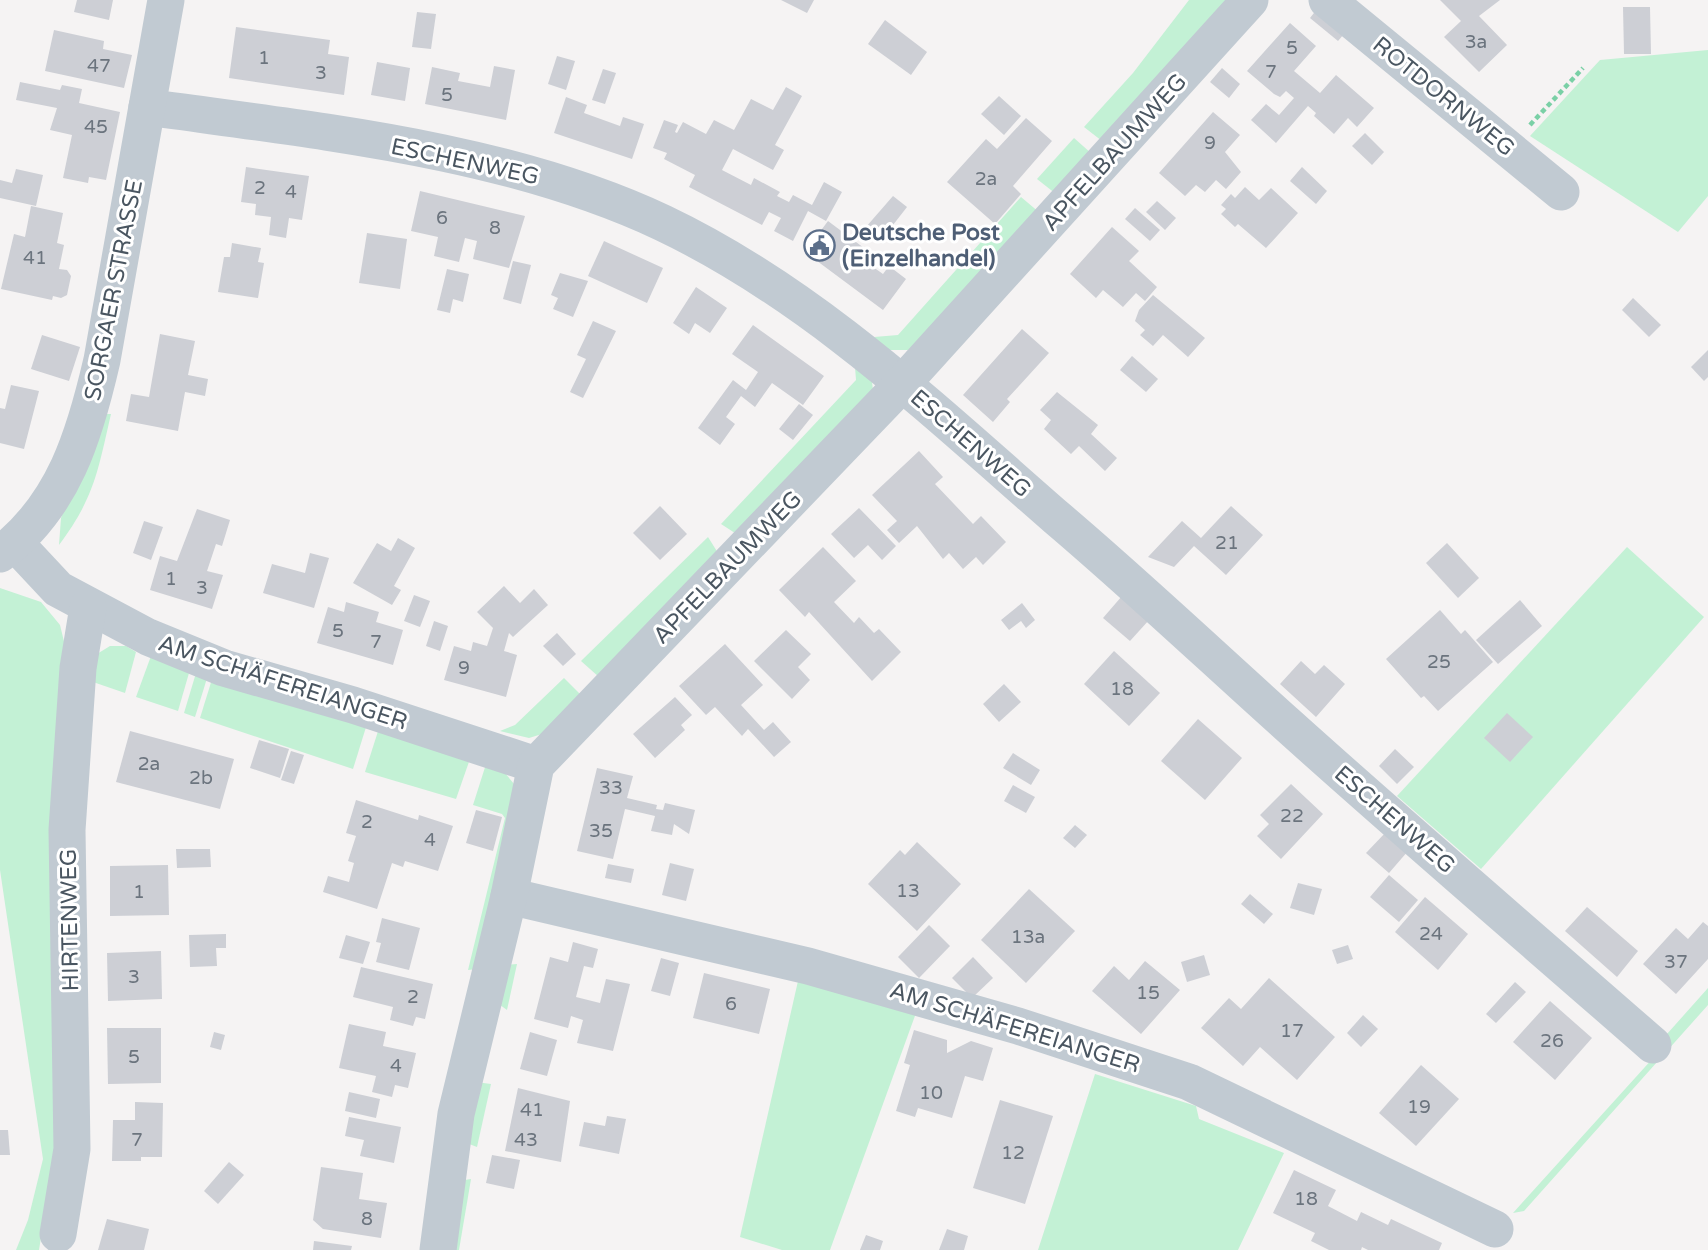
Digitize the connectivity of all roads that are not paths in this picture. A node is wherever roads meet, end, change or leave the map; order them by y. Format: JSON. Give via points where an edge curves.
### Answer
{"nodes":[{"id":1,"x":166,"y":0,"type":"edge"},
{"id":2,"x":1250,"y":0,"type":"edge"},
{"id":3,"x":1327,"y":0,"type":"edge"},
{"id":4,"x":147,"y":107,"type":"junction"},
{"id":5,"x":1561,"y":192,"type":"dead end"},
{"id":6,"x":902,"y":384,"type":"junction"},
{"id":7,"x":7,"y":548,"type":"edge"},
{"id":8,"x":88,"y":607,"type":"junction"},
{"id":9,"x":536,"y":765,"type":"junction"},
{"id":10,"x":509,"y":896,"type":"junction"},
{"id":11,"x":1653,"y":1045,"type":"dead end"},
{"id":12,"x":1495,"y":1228,"type":"dead end"},
{"id":13,"x":58,"y":1234,"type":"dead end"},
{"id":14,"x":438,"y":1250,"type":"edge"}],
"edges":[{"from":1,"to":4,"type":"street","name":"SORGAER STRASSE"},
{"from":2,"to":6,"type":"street","name":"APFELBAUMWEG"},
{"from":3,"to":5,"type":"street","name":"ROTDORNWEG"},
{"from":4,"to":6,"type":"street","name":"ESCHENWEG","via":[[314,130],[512,167],[605,199],[663,223],[752,271],[820,317]]},
{"from":4,"to":7,"type":"street","name":"SORGAER STRASSE","via":[[91,407],[46,511]]},
{"from":6,"to":9,"type":"street","name":"APFELBAUMWEG"},
{"from":6,"to":11,"type":"street","name":"ESCHENWEG"},
{"from":7,"to":8,"type":"street","name":"AM SCHÄFEREIANGER"},
{"from":8,"to":9,"type":"street","name":"AM SCHÄFEREIANGER","via":[[224,668]]},
{"from":8,"to":13,"type":"street","name":"HIRTENWEG","via":[[78,668],[67,830],[72,1149]]},
{"from":9,"to":10,"type":"street"},
{"from":10,"to":12,"type":"street","name":"AM SCHÄFEREIANGER","via":[[821,970],[1018,1026],[1189,1082]]},
{"from":10,"to":14,"type":"street","via":[[456,1114]]}]}
